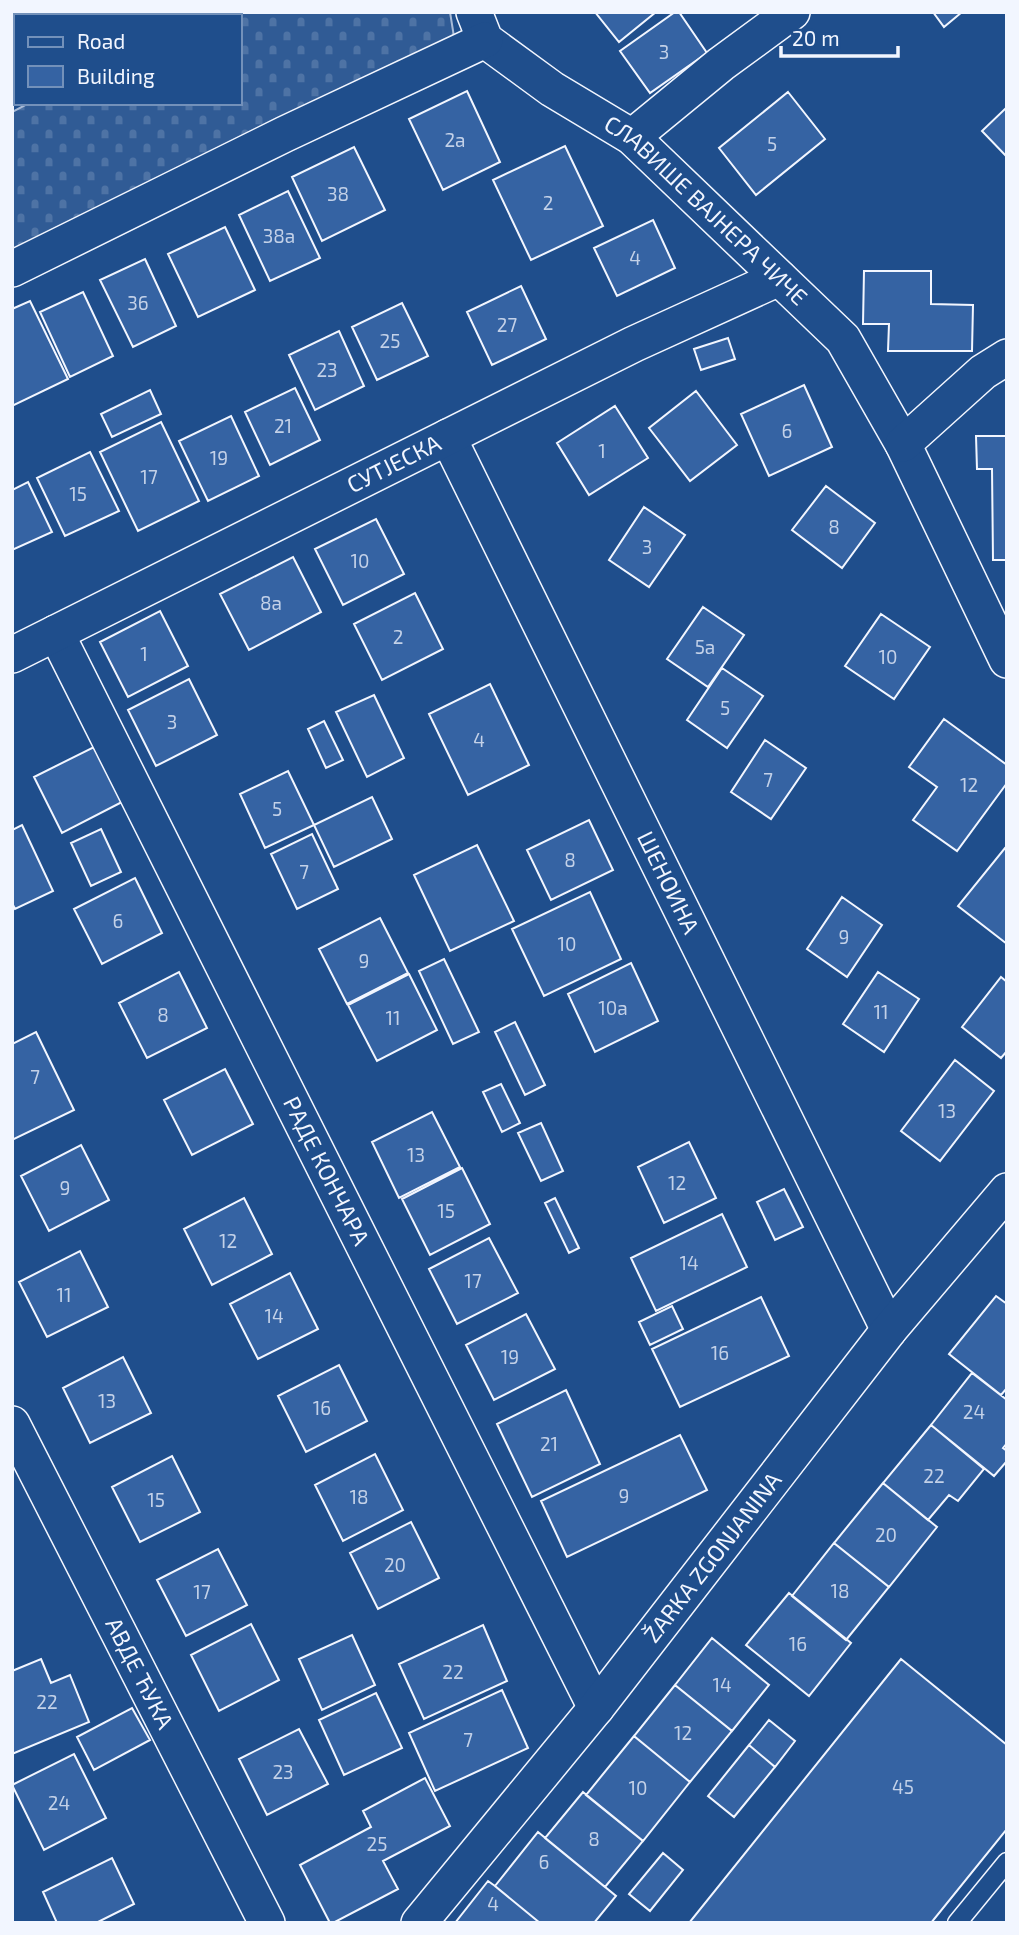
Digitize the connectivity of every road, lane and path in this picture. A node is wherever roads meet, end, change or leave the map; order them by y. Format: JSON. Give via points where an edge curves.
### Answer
{"nodes":[{"id":1,"x":792,"y":12,"type":"edge"},
{"id":2,"x":480,"y":26,"type":"edge"},
{"id":3,"x":632,"y":137,"type":"junction"},
{"id":4,"x":12,"y":270,"type":"edge"},
{"id":5,"x":779,"y":278,"type":"junction"},
{"id":6,"x":1007,"y":357,"type":"edge"},
{"id":7,"x":448,"y":437,"type":"junction"},
{"id":8,"x":903,"y":444,"type":"junction"},
{"id":9,"x":56,"y":633,"type":"junction"},
{"id":10,"x":12,"y":655,"type":"edge"},
{"id":11,"x":1007,"y":660,"type":"edge"},
{"id":12,"x":1007,"y":1191,"type":"edge"},
{"id":13,"x":889,"y":1330,"type":"junction"},
{"id":14,"x":12,"y":1424,"type":"edge"},
{"id":15,"x":596,"y":1708,"type":"junction"},
{"id":16,"x":1007,"y":1861,"type":"edge"},
{"id":17,"x":267,"y":1923,"type":"edge"},
{"id":18,"x":419,"y":1923,"type":"edge"},
{"id":19,"x":957,"y":1923,"type":"edge"}],
"edges":[{"from":1,"to":3,"type":"street"},
{"from":2,"to":3,"type":"street","name":"СЛАВИШЕ ВАЈНЕРА ЧИЧЕ","via":[[552,89]]},
{"from":2,"to":4,"type":"street","via":[[285,134]]},
{"from":3,"to":5,"type":"street","name":"СЛАВИШЕ ВАЈНЕРА ЧИЧЕ"},
{"from":5,"to":7,"type":"street","name":"СУТЈЕСКА"},
{"from":5,"to":8,"type":"street","name":"СЛАВИШЕ ВАЈНЕРА ЧИЧЕ","via":[[844,339]]},
{"from":6,"to":8,"type":"street","via":[[983,372]]},
{"from":7,"to":9,"type":"street","name":"СУТЈЕСКА"},
{"from":7,"to":13,"type":"street","name":"ШЕНОИНА"},
{"from":8,"to":11,"type":"street","name":"СЛАВИШЕ ВАЈНЕРА ЧИЧЕ"},
{"from":9,"to":10,"type":"street","name":"СУТЈЕСКА"},
{"from":9,"to":15,"type":"street","name":"РАДЕ КОНЧАРА"},
{"from":12,"to":13,"type":"street","name":"ŽARKA ZGONJANINA"},
{"from":13,"to":15,"type":"street","name":"ŽARKA ZGONJANINA"},
{"from":14,"to":17,"type":"street","name":"АВДЕ ЋУКА"},
{"from":15,"to":18,"type":"street","name":"ŽARKA ZGONJANINA"},
{"from":16,"to":19,"type":"lane"}]}
